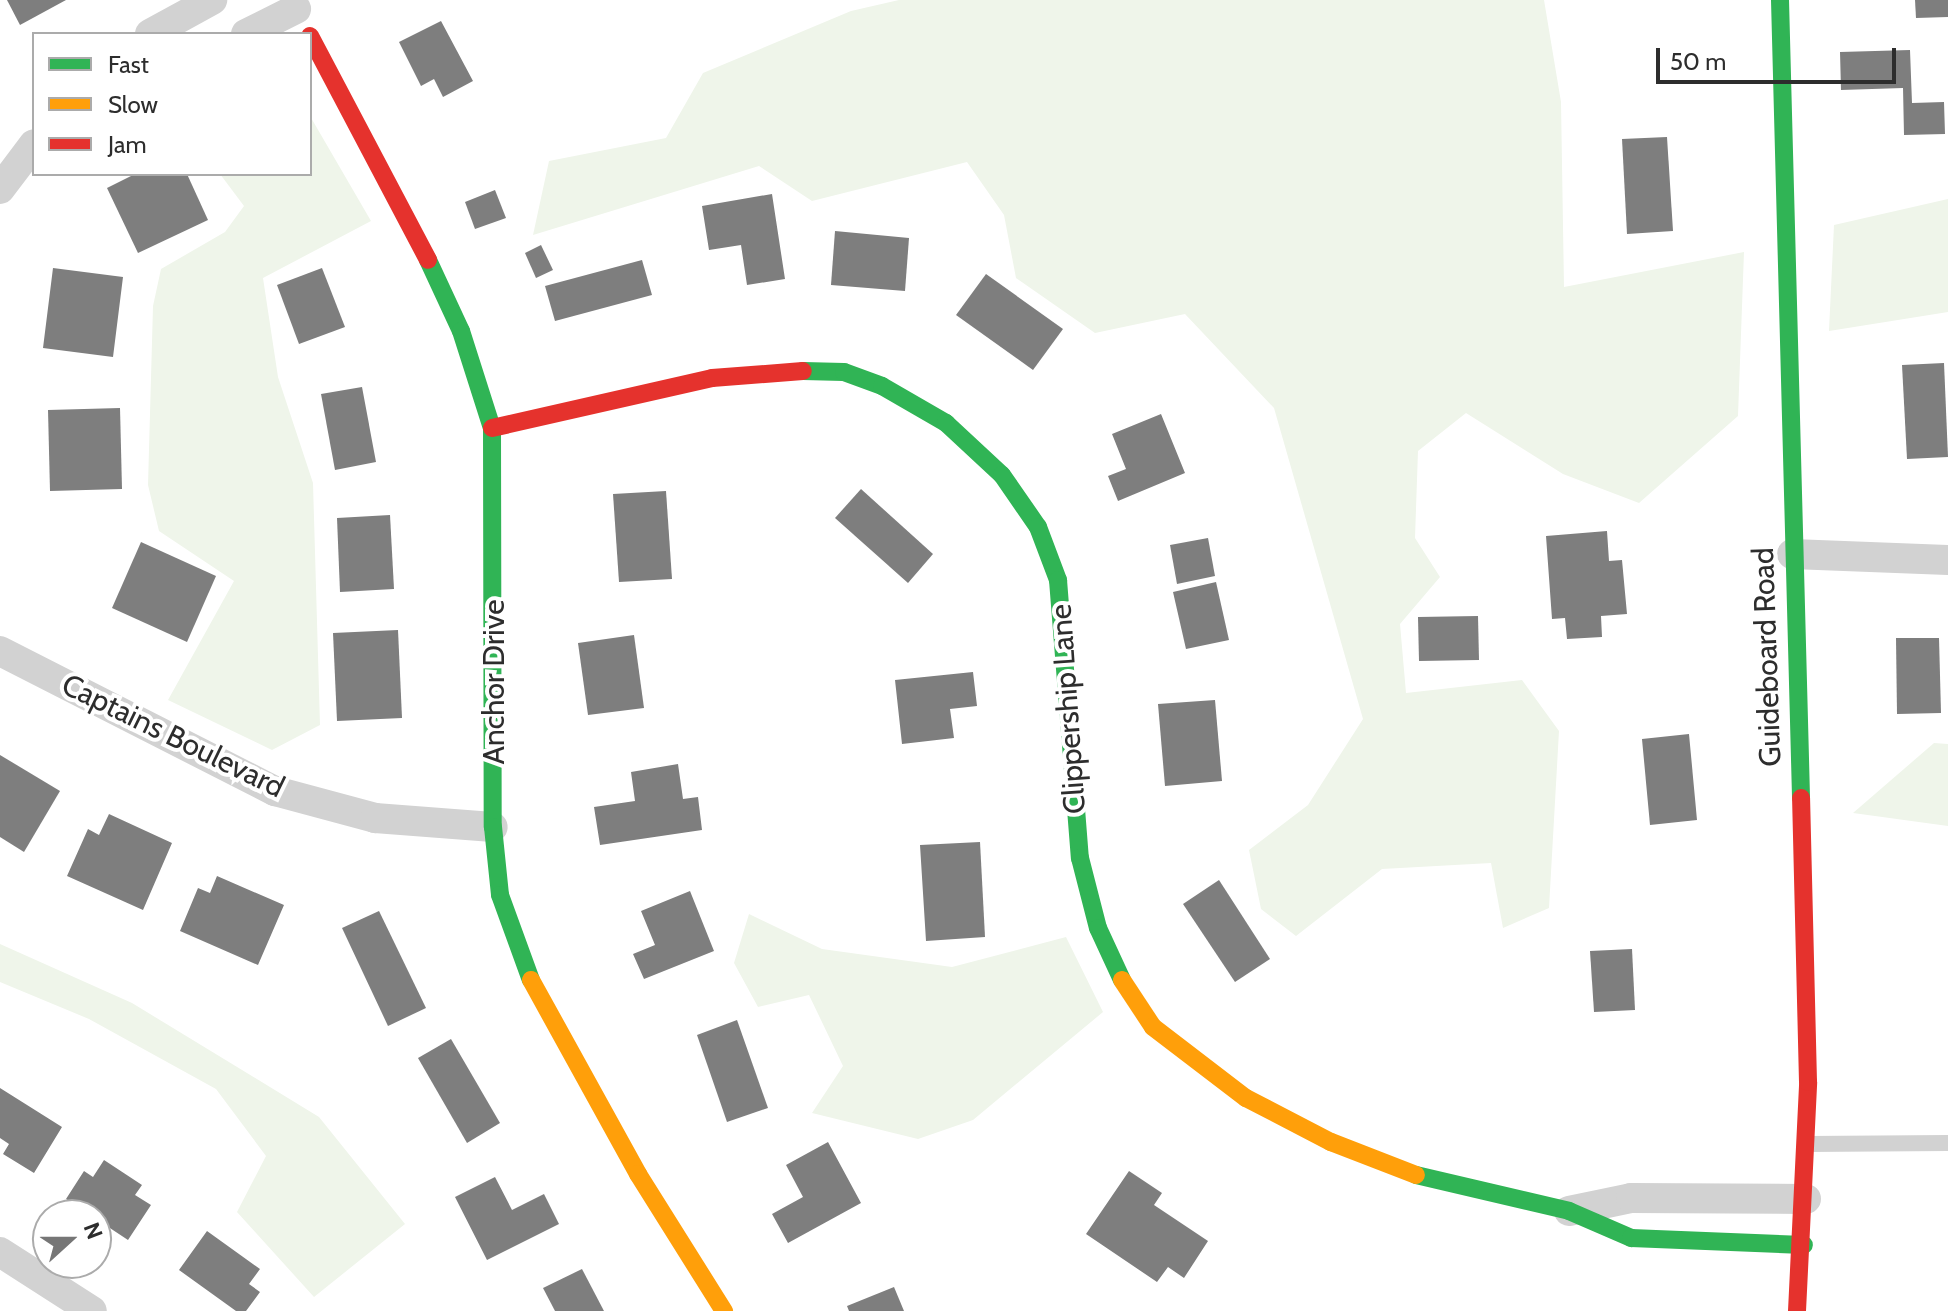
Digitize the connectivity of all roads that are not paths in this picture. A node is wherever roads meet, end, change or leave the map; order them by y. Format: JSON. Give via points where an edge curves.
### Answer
{"nodes":[{"id":1,"x":212,"y":0,"type":"edge"},
{"id":2,"x":1780,"y":0,"type":"edge"},
{"id":3,"x":302,"y":20,"type":"edge"},
{"id":4,"x":154,"y":32,"type":"edge"},
{"id":5,"x":254,"y":32,"type":"edge"},
{"id":6,"x":312,"y":39,"type":"edge"},
{"id":7,"x":32,"y":147,"type":"edge"},
{"id":8,"x":0,"y":189,"type":"edge"},
{"id":9,"x":492,"y":428,"type":"junction"},
{"id":10,"x":1792,"y":554,"type":"junction"},
{"id":11,"x":1948,"y":560,"type":"edge"},
{"id":12,"x":0,"y":651,"type":"edge"},
{"id":13,"x":493,"y":827,"type":"junction"},
{"id":14,"x":1948,"y":1143,"type":"edge"},
{"id":15,"x":1807,"y":1144,"type":"junction"},
{"id":16,"x":1806,"y":1199,"type":"junction"},
{"id":17,"x":1569,"y":1211,"type":"junction"},
{"id":18,"x":1804,"y":1245,"type":"junction"},
{"id":19,"x":0,"y":1252,"type":"edge"},
{"id":20,"x":92,"y":1311,"type":"edge"},
{"id":21,"x":724,"y":1311,"type":"edge"},
{"id":22,"x":1797,"y":1311,"type":"edge"}],
"edges":[{"from":1,"to":4,"type":"street"},
{"from":2,"to":10,"type":"street","name":"Guideboard Road"},
{"from":3,"to":5,"type":"street"},
{"from":6,"to":9,"type":"street","name":"Anchor Drive","via":[[434,271],[461,331]]},
{"from":7,"to":8,"type":"street"},
{"from":9,"to":13,"type":"street","name":"Anchor Drive"},
{"from":9,"to":17,"type":"street","name":"Clippership Lane","via":[[712,378],[787,370],[844,372],[882,386],[946,423],[1002,475],[1038,527],[1058,580],[1080,858],[1098,928],[1125,988],[1153,1027],[1246,1098],[1331,1142],[1417,1176]]},
{"from":10,"to":11,"type":"street"},
{"from":10,"to":15,"type":"street","name":"Guideboard Road"},
{"from":12,"to":13,"type":"street","name":"Captains Boulevard","via":[[275,791],[375,818]]},
{"from":13,"to":21,"type":"street","name":"Anchor Drive","via":[[500,895],[519,958],[638,1174]]},
{"from":14,"to":15,"type":"lane"},
{"from":15,"to":16,"type":"street","name":"Guideboard Road"},
{"from":16,"to":17,"type":"street","name":"Clippership Lane","via":[[1631,1198]]},
{"from":16,"to":18,"type":"street","name":"Guideboard Road"},
{"from":17,"to":18,"type":"street","name":"Clippership Lane","via":[[1631,1238]]},
{"from":18,"to":22,"type":"street","name":"Guideboard Road"},
{"from":19,"to":20,"type":"street"}]}
